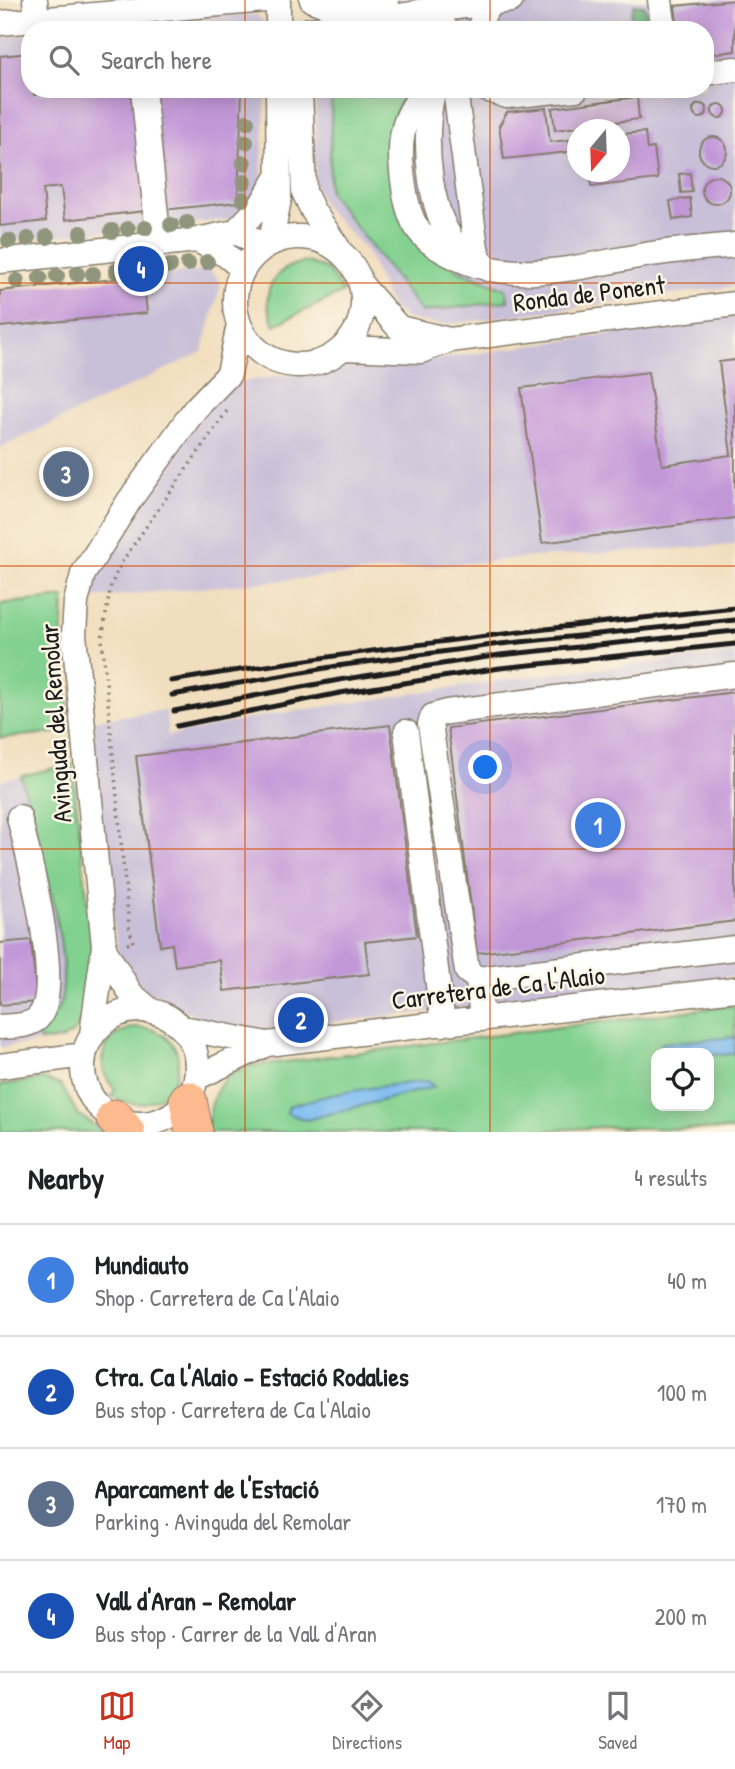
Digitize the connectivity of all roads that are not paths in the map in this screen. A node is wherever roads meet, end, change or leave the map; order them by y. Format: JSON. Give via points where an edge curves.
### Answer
{"nodes":[{"id":1,"x":265,"y":0,"type":"edge"},
{"id":2,"x":278,"y":0,"type":"edge"},
{"id":3,"x":300,"y":0,"type":"edge"},
{"id":4,"x":312,"y":0,"type":"edge"},
{"id":5,"x":387,"y":0,"type":"edge"},
{"id":6,"x":660,"y":0,"type":"edge"},
{"id":7,"x":502,"y":1,"type":"edge"},
{"id":8,"x":36,"y":10,"type":"edge"},
{"id":9,"x":446,"y":17,"type":"edge"},
{"id":10,"x":136,"y":21,"type":"edge"},
{"id":11,"x":278,"y":21,"type":"edge"},
{"id":12,"x":299,"y":21,"type":"edge"},
{"id":13,"x":361,"y":21,"type":"edge"},
{"id":14,"x":482,"y":21,"type":"edge"},
{"id":15,"x":663,"y":21,"type":"edge"},
{"id":16,"x":0,"y":23,"type":"edge"},
{"id":17,"x":735,"y":69,"type":"edge"},
{"id":18,"x":714,"y":72,"type":"edge"},
{"id":19,"x":144,"y":98,"type":"edge"},
{"id":20,"x":278,"y":98,"type":"edge"},
{"id":21,"x":300,"y":98,"type":"edge"},
{"id":22,"x":422,"y":98,"type":"edge"},
{"id":23,"x":456,"y":98,"type":"edge"},
{"id":24,"x":487,"y":98,"type":"edge"},
{"id":25,"x":461,"y":135,"type":"junction"},
{"id":26,"x":277,"y":177,"type":"junction"},
{"id":27,"x":235,"y":232,"type":"junction"},
{"id":28,"x":197,"y":240,"type":"junction"},
{"id":29,"x":268,"y":243,"type":"junction"},
{"id":30,"x":159,"y":244,"type":"junction"},
{"id":31,"x":735,"y":245,"type":"edge"},
{"id":32,"x":338,"y":248,"type":"junction"},
{"id":33,"x":0,"y":261,"type":"edge"},
{"id":34,"x":243,"y":269,"type":"junction"},
{"id":35,"x":490,"y":271,"type":"junction"},
{"id":36,"x":363,"y":287,"type":"junction"},
{"id":37,"x":735,"y":304,"type":"edge"},
{"id":38,"x":239,"y":324,"type":"junction"},
{"id":39,"x":450,"y":340,"type":"junction"},
{"id":40,"x":344,"y":348,"type":"junction"},
{"id":41,"x":286,"y":364,"type":"junction"},
{"id":42,"x":228,"y":385,"type":"junction"},
{"id":43,"x":735,"y":674,"type":"edge"},
{"id":44,"x":735,"y":685,"type":"edge"},
{"id":45,"x":406,"y":732,"type":"dead end"},
{"id":46,"x":19,"y":817,"type":"dead end"},
{"id":47,"x":462,"y":936,"type":"junction"},
{"id":48,"x":104,"y":948,"type":"junction"},
{"id":49,"x":735,"y":948,"type":"edge"},
{"id":50,"x":478,"y":979,"type":"junction"},
{"id":51,"x":735,"y":989,"type":"edge"},
{"id":52,"x":150,"y":1010,"type":"junction"},
{"id":53,"x":482,"y":1019,"type":"junction"},
{"id":54,"x":443,"y":1024,"type":"junction"},
{"id":55,"x":0,"y":1027,"type":"edge"},
{"id":56,"x":183,"y":1028,"type":"junction"},
{"id":57,"x":88,"y":1044,"type":"junction"},
{"id":58,"x":267,"y":1044,"type":"junction"},
{"id":59,"x":0,"y":1066,"type":"edge"},
{"id":60,"x":193,"y":1103,"type":"edge"},
{"id":61,"x":120,"y":1125,"type":"edge"}],
"edges":[{"from":1,"to":10,"type":"street"},
{"from":2,"to":11,"type":"street"},
{"from":3,"to":12,"type":"street"},
{"from":4,"to":5,"type":"street","via":[[331,7]]},
{"from":6,"to":15,"type":"street"},
{"from":7,"to":9,"type":"street"},
{"from":7,"to":14,"type":"street","via":[[484,12]]},
{"from":8,"to":10,"type":"street"},
{"from":8,"to":16,"type":"street"},
{"from":9,"to":13,"type":"street","via":[[425,12]]},
{"from":17,"to":18,"type":"street"},
{"from":19,"to":30,"type":"street"},
{"from":20,"to":26,"type":"street"},
{"from":21,"to":32,"type":"street","via":[[304,192]]},
{"from":22,"to":35,"type":"street","via":[[410,110],[399,141],[408,212],[431,245]]},
{"from":23,"to":25,"type":"street"},
{"from":24,"to":25,"type":"street","via":[[468,113]]},
{"from":25,"to":35,"type":"street","via":[[476,247]]},
{"from":26,"to":27,"type":"street","via":[[256,211]]},
{"from":26,"to":29,"type":"street","via":[[279,199]]},
{"from":27,"to":28,"type":"street"},
{"from":27,"to":29,"type":"street"},
{"from":28,"to":30,"type":"street"},
{"from":28,"to":34,"type":"street"},
{"from":29,"to":32,"type":"street","via":[[299,236]]},
{"from":29,"to":34,"type":"street"},
{"from":30,"to":33,"type":"street"},
{"from":31,"to":35,"type":"street","via":[[527,275]]},
{"from":32,"to":36,"type":"street","via":[[358,272]]},
{"from":34,"to":38,"type":"street","via":[[236,290]]},
{"from":36,"to":39,"type":"street","name":"Ronda de Ponent","via":[[399,328]]},
{"from":36,"to":40,"type":"street","via":[[364,310],[357,331]]},
{"from":37,"to":39,"type":"street","name":"Ronda de Ponent"},
{"from":38,"to":41,"type":"street","via":[[266,356]]},
{"from":38,"to":42,"type":"street"},
{"from":39,"to":40,"type":"street","name":"Ronda de Ponent","via":[[421,351]]},
{"from":40,"to":41,"type":"street","via":[[327,360]]},
{"from":41,"to":42,"type":"street"},
{"from":42,"to":48,"type":"street","name":"Avinguda del Remolar","via":[[195,409],[122,511],[83,574],[76,602],[74,634]]},
{"from":43,"to":47,"type":"street","via":[[433,716],[430,724]]},
{"from":44,"to":47,"type":"street","via":[[445,722],[441,729],[463,898]]},
{"from":45,"to":54,"type":"street"},
{"from":46,"to":55,"type":"street","via":[[39,898],[49,993],[37,1018]]},
{"from":47,"to":50,"type":"street","via":[[467,971]]},
{"from":48,"to":52,"type":"street","name":"Avinguda del Remolar","via":[[131,994]]},
{"from":48,"to":57,"type":"street","name":"Avinguda del Remolar"},
{"from":49,"to":50,"type":"street"},
{"from":50,"to":53,"type":"street"},
{"from":51,"to":53,"type":"street","name":"Carretera de Ca l'Alaio"},
{"from":52,"to":56,"type":"street"},
{"from":52,"to":57,"type":"street","via":[[119,1013],[106,1020]]},
{"from":53,"to":54,"type":"street","name":"Carretera de Ca l'Alaio"},
{"from":54,"to":58,"type":"street","name":"Carretera de Ca l'Alaio"},
{"from":56,"to":58,"type":"street","name":"Carretera de Ca l'Alaio"},
{"from":56,"to":60,"type":"street","via":[[196,1052]]},
{"from":57,"to":59,"type":"street"},
{"from":57,"to":61,"type":"street","via":[[83,1074],[88,1092]]},
{"from":58,"to":60,"type":"street","name":"Carretera de Ca l'Alaio"},
{"from":60,"to":61,"type":"street","via":[[152,1123]]}]}
